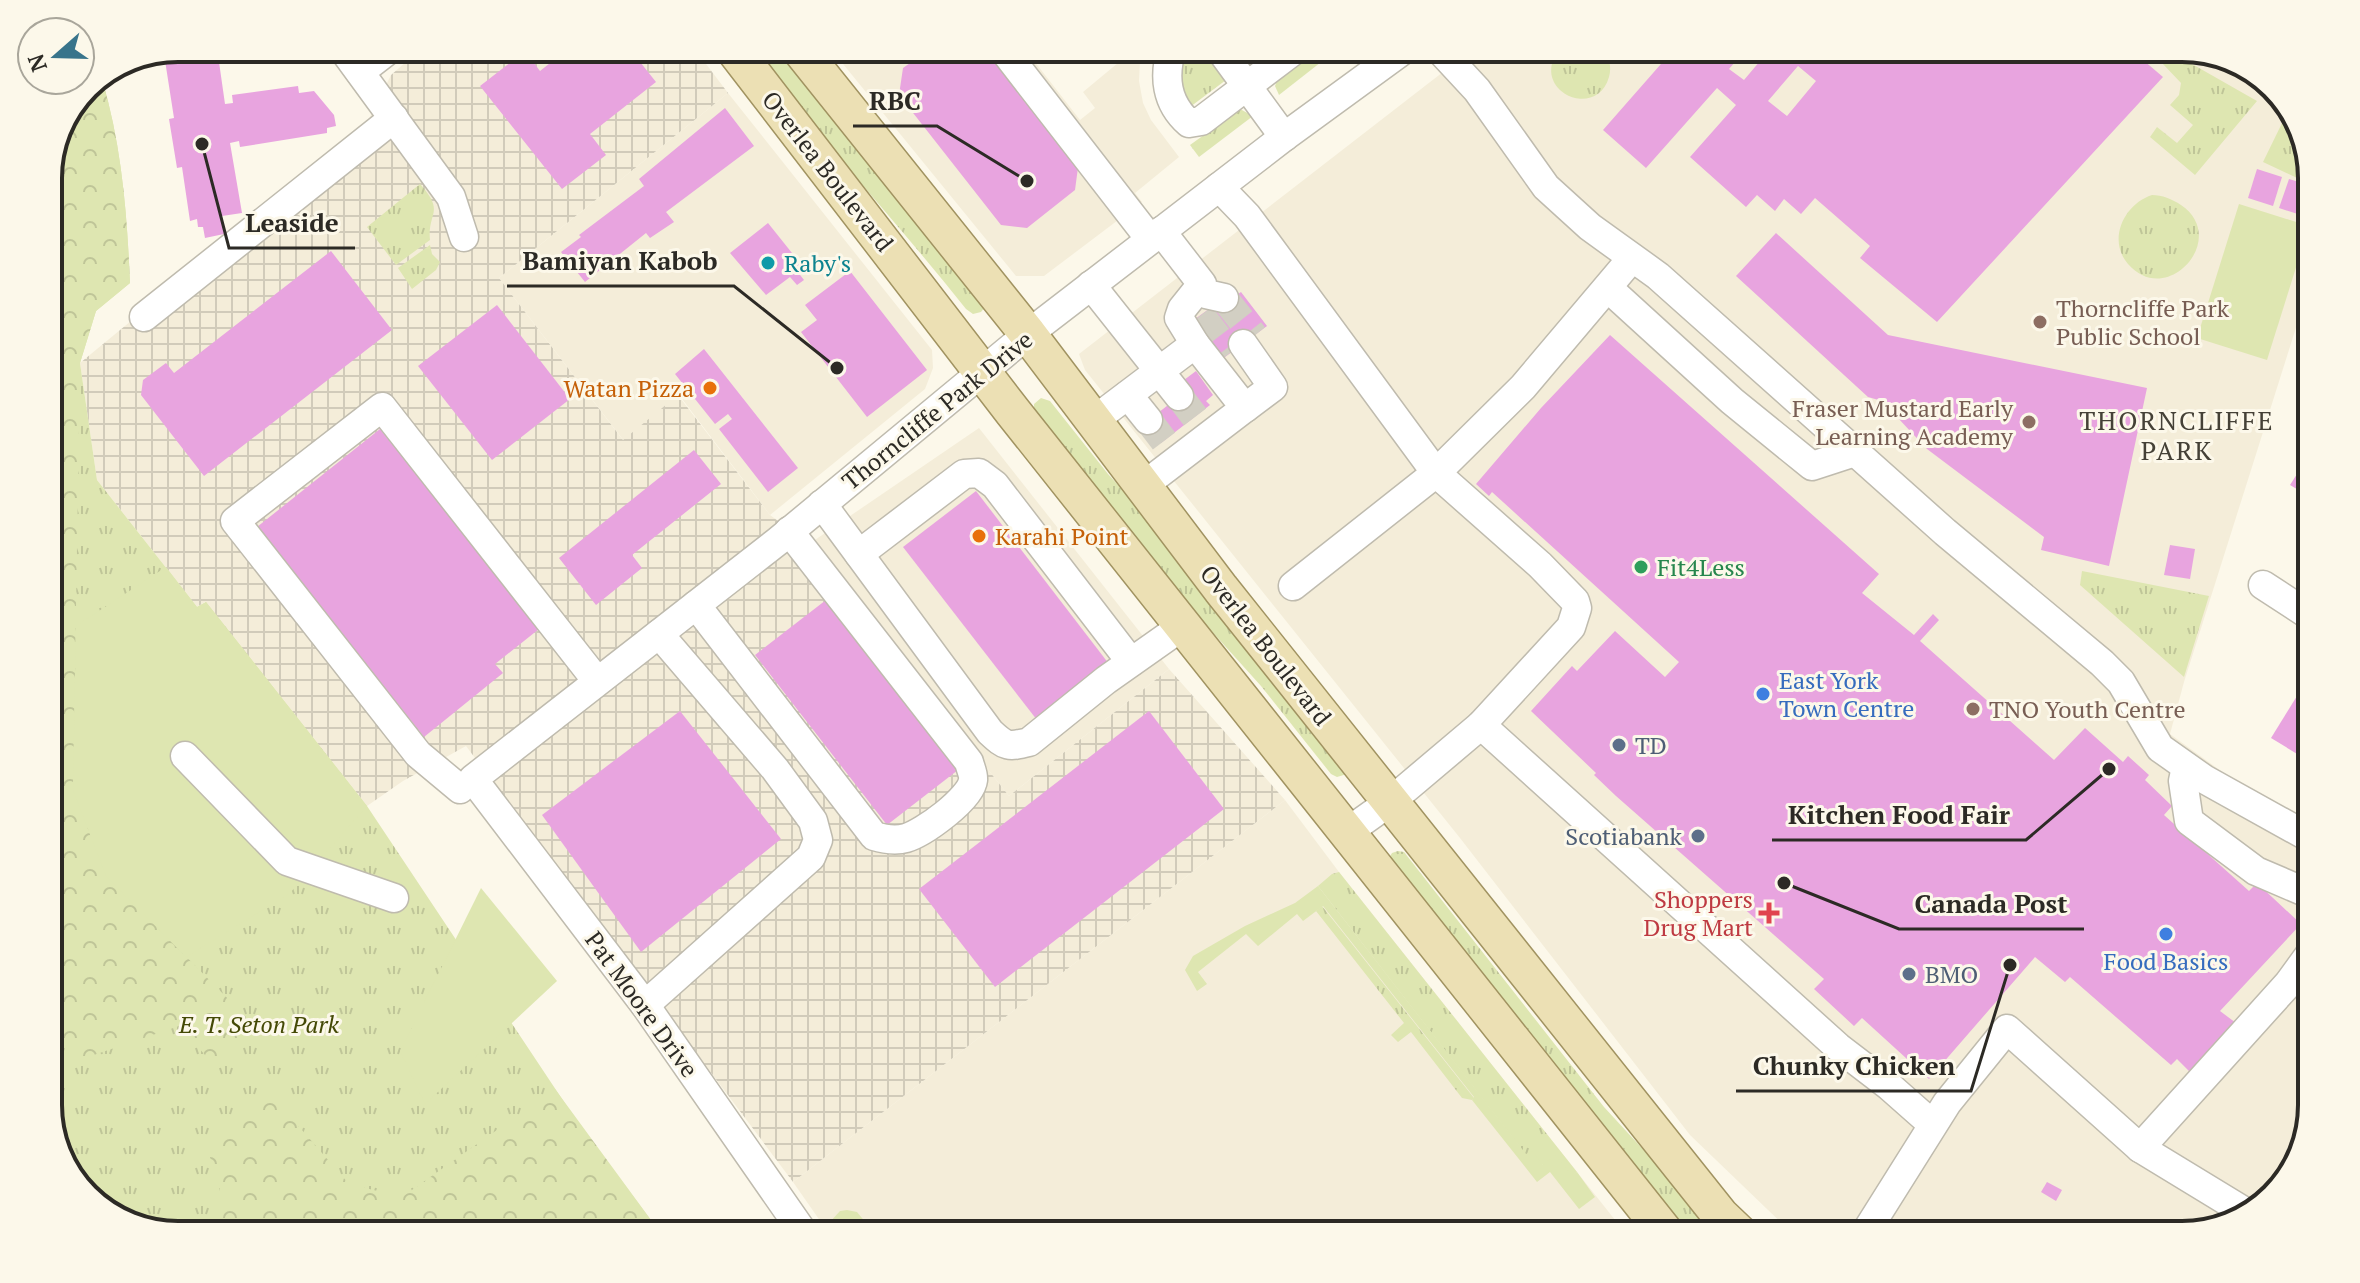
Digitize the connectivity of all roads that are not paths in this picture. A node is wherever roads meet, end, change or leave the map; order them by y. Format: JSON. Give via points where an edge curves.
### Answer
{"nodes":[{"id":1,"x":352,"y":62,"type":"edge"},
{"id":2,"x":373,"y":62,"type":"edge"},
{"id":3,"x":744,"y":62,"type":"edge"},
{"id":4,"x":816,"y":62,"type":"edge"},
{"id":5,"x":1013,"y":62,"type":"edge"},
{"id":6,"x":1169,"y":62,"type":"edge"},
{"id":7,"x":1229,"y":62,"type":"edge"},
{"id":8,"x":1279,"y":62,"type":"edge"},
{"id":9,"x":1377,"y":62,"type":"edge"},
{"id":10,"x":1451,"y":62,"type":"edge"},
{"id":11,"x":360,"y":72,"type":"junction"},
{"id":12,"x":1247,"y":86,"type":"junction"},
{"id":13,"x":394,"y":118,"type":"junction"},
{"id":14,"x":1284,"y":137,"type":"junction"},
{"id":15,"x":1219,"y":187,"type":"junction"},
{"id":16,"x":1155,"y":235,"type":"junction"},
{"id":17,"x":464,"y":237,"type":"dead end"},
{"id":18,"x":1632,"y":258,"type":"junction"},
{"id":19,"x":1091,"y":285,"type":"junction"},
{"id":20,"x":1608,"y":288,"type":"junction"},
{"id":21,"x":144,"y":317,"type":"dead end"},
{"id":22,"x":1028,"y":334,"type":"junction"},
{"id":23,"x":1195,"y":344,"type":"junction"},
{"id":24,"x":1251,"y":357,"type":"tunnel mouth"},
{"id":25,"x":983,"y":371,"type":"junction"},
{"id":26,"x":1143,"y":383,"type":"junction"},
{"id":27,"x":1245,"y":408,"type":"junction"},
{"id":28,"x":1093,"y":421,"type":"junction"},
{"id":29,"x":1179,"y":428,"type":"junction"},
{"id":30,"x":1855,"y":452,"type":"junction"},
{"id":31,"x":1436,"y":473,"type":"junction"},
{"id":32,"x":1143,"y":486,"type":"junction"},
{"id":33,"x":822,"y":504,"type":"junction"},
{"id":34,"x":789,"y":531,"type":"junction"},
{"id":35,"x":859,"y":554,"type":"junction"},
{"id":36,"x":2263,"y":585,"type":"dead end"},
{"id":37,"x":1293,"y":586,"type":"dead end"},
{"id":38,"x":696,"y":605,"type":"junction"},
{"id":39,"x":2298,"y":608,"type":"edge"},
{"id":40,"x":1184,"y":625,"type":"junction"},
{"id":41,"x":659,"y":634,"type":"junction"},
{"id":42,"x":1131,"y":662,"type":"junction"},
{"id":43,"x":597,"y":681,"type":"junction"},
{"id":44,"x":1481,"y":725,"type":"junction"},
{"id":45,"x":185,"y":756,"type":"dead end"},
{"id":46,"x":2186,"y":767,"type":"junction"},
{"id":47,"x":466,"y":784,"type":"junction"},
{"id":48,"x":1391,"y":801,"type":"junction"},
{"id":49,"x":2298,"y":831,"type":"edge"},
{"id":50,"x":1346,"y":833,"type":"junction"},
{"id":51,"x":2298,"y":889,"type":"edge"},
{"id":52,"x":394,"y":898,"type":"dead end"},
{"id":53,"x":2298,"y":970,"type":"edge"},
{"id":54,"x":645,"y":1005,"type":"junction"},
{"id":55,"x":1932,"y":1124,"type":"junction"},
{"id":56,"x":2140,"y":1148,"type":"junction"},
{"id":57,"x":2236,"y":1207,"type":"edge"},
{"id":58,"x":795,"y":1221,"type":"edge"},
{"id":59,"x":1656,"y":1221,"type":"edge"},
{"id":60,"x":1726,"y":1221,"type":"edge"},
{"id":61,"x":1873,"y":1221,"type":"edge"}],
"edges":[{"from":1,"to":11,"type":"street"},
{"from":2,"to":11,"type":"street"},
{"from":3,"to":25,"type":"main road","name":"Overlea Boulevard"},
{"from":4,"to":22,"type":"main road","name":"Overlea Boulevard"},
{"from":5,"to":16,"type":"street"},
{"from":6,"to":12,"type":"street","via":[[1169,95],[1189,123],[1201,121]]},
{"from":7,"to":12,"type":"street"},
{"from":8,"to":12,"type":"street"},
{"from":9,"to":14,"type":"street","name":"Thorncliffe Park Drive"},
{"from":10,"to":18,"type":"street","via":[[1546,187]]},
{"from":11,"to":13,"type":"street"},
{"from":12,"to":14,"type":"street"},
{"from":13,"to":17,"type":"street","via":[[451,197]]},
{"from":13,"to":21,"type":"street"},
{"from":14,"to":15,"type":"street","name":"Thorncliffe Park Drive"},
{"from":15,"to":16,"type":"street","name":"Thorncliffe Park Drive"},
{"from":15,"to":31,"type":"street","via":[[1247,216]]},
{"from":16,"to":19,"type":"street","name":"Thorncliffe Park Drive"},
{"from":16,"to":23,"type":"street","via":[[1209,299],[1182,309],[1179,318]]},
{"from":18,"to":20,"type":"street"},
{"from":18,"to":30,"type":"street"},
{"from":19,"to":22,"type":"street","name":"Thorncliffe Park Drive"},
{"from":19,"to":26,"type":"street"},
{"from":20,"to":30,"type":"street","via":[[1812,466]]},
{"from":20,"to":31,"type":"street","via":[[1523,387]]},
{"from":22,"to":25,"type":"street","name":"Thorncliffe Park Drive"},
{"from":22,"to":28,"type":"main road","name":"Overlea Boulevard"},
{"from":23,"to":26,"type":"street"},
{"from":23,"to":27,"type":"street"},
{"from":24,"to":27,"type":"street"},
{"from":25,"to":33,"type":"street","name":"Thorncliffe Park Drive"},
{"from":25,"to":40,"type":"main road","name":"Overlea Boulevard"},
{"from":26,"to":28,"type":"street"},
{"from":26,"to":29,"type":"street"},
{"from":26,"to":29,"type":"street"},
{"from":27,"to":29,"type":"street"},
{"from":28,"to":32,"type":"main road","name":"Overlea Boulevard"},
{"from":29,"to":32,"type":"street"},
{"from":30,"to":46,"type":"street","via":[[2121,682],[2160,748]]},
{"from":31,"to":37,"type":"street"},
{"from":31,"to":44,"type":"street","via":[[1540,565],[1577,608],[1571,627]]},
{"from":32,"to":48,"type":"main road","name":"Overlea Boulevard"},
{"from":33,"to":34,"type":"street","name":"Thorncliffe Park Drive"},
{"from":33,"to":35,"type":"street"},
{"from":34,"to":38,"type":"street","name":"Thorncliffe Park Drive"},
{"from":34,"to":38,"type":"street","via":[[969,762],[974,779],[950,810],[907,838],[874,836]]},
{"from":35,"to":42,"type":"street","via":[[964,474],[979,473],[995,485]]},
{"from":35,"to":42,"type":"street","via":[[1003,745],[1029,742]]},
{"from":36,"to":39,"type":"street"},
{"from":38,"to":41,"type":"street","name":"Thorncliffe Park Drive"},
{"from":40,"to":42,"type":"street"},
{"from":40,"to":50,"type":"main road","name":"Overlea Boulevard"},
{"from":41,"to":43,"type":"street","name":"Thorncliffe Park Drive"},
{"from":41,"to":54,"type":"street","via":[[775,769],[813,821],[818,840],[811,857]]},
{"from":43,"to":47,"type":"street","name":"Thorncliffe Park Drive"},
{"from":43,"to":47,"type":"street","name":"Pat Moore Drive","via":[[382,407],[235,521],[418,754]]},
{"from":44,"to":48,"type":"street"},
{"from":44,"to":55,"type":"street","via":[[1838,1047]]},
{"from":45,"to":52,"type":"street","via":[[287,861]]},
{"from":46,"to":49,"type":"street"},
{"from":46,"to":51,"type":"street","via":[[2189,821],[2256,871]]},
{"from":47,"to":54,"type":"street","name":"Pat Moore Drive"},
{"from":48,"to":50,"type":"street"},
{"from":48,"to":60,"type":"main road","name":"Overlea Boulevard"},
{"from":50,"to":59,"type":"main road","name":"Overlea Boulevard"},
{"from":53,"to":56,"type":"street"},
{"from":54,"to":58,"type":"street","name":"Pat Moore Drive"},
{"from":55,"to":56,"type":"street","via":[[2007,1029]]},
{"from":55,"to":61,"type":"street"},
{"from":56,"to":57,"type":"street"}]}
